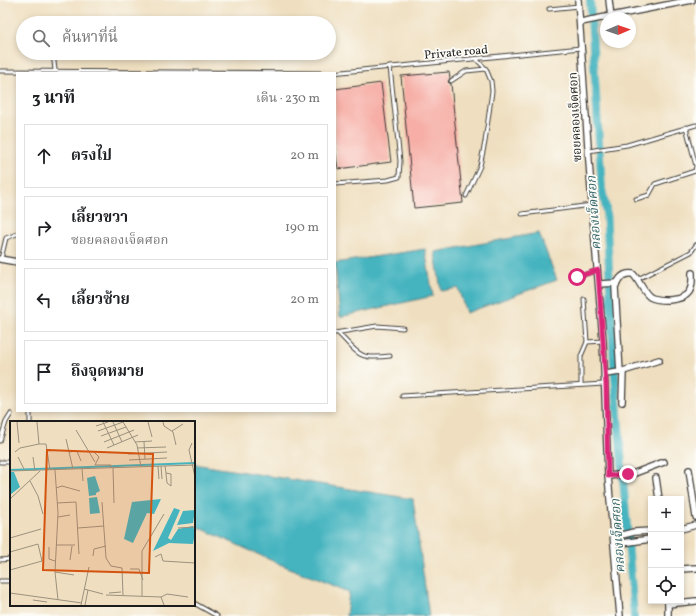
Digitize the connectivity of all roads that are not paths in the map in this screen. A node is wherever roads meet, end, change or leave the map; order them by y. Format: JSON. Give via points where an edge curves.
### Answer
{"nodes":[{"id":1,"x":609,"y":0,"type":"edge"},
{"id":2,"x":692,"y":0,"type":"edge"},
{"id":3,"x":579,"y":3,"type":"edge"},
{"id":4,"x":549,"y":8,"type":"dead end"},
{"id":5,"x":610,"y":12,"type":"edge"},
{"id":6,"x":635,"y":12,"type":"edge"},
{"id":7,"x":600,"y":19,"type":"edge"},
{"id":8,"x":583,"y":21,"type":"junction"},
{"id":9,"x":582,"y":48,"type":"junction"},
{"id":10,"x":476,"y":59,"type":"junction"},
{"id":11,"x":54,"y":60,"type":"edge"},
{"id":12,"x":390,"y":67,"type":"junction"},
{"id":13,"x":486,"y":69,"type":"junction"},
{"id":14,"x":55,"y":70,"type":"junction"},
{"id":15,"x":0,"y":71,"type":"edge"},
{"id":16,"x":147,"y":72,"type":"edge"},
{"id":17,"x":245,"y":72,"type":"edge"},
{"id":18,"x":336,"y":73,"type":"edge"},
{"id":19,"x":451,"y":81,"type":"dead end"},
{"id":20,"x":696,"y":125,"type":"edge"},
{"id":21,"x":686,"y":127,"type":"junction"},
{"id":22,"x":588,"y":151,"type":"junction"},
{"id":23,"x":336,"y":184,"type":"edge"},
{"id":24,"x":466,"y":196,"type":"dead end"},
{"id":25,"x":636,"y":199,"type":"dead end"},
{"id":26,"x":592,"y":204,"type":"junction"},
{"id":27,"x":522,"y":214,"type":"dead end"},
{"id":28,"x":16,"y":234,"type":"edge"},
{"id":29,"x":696,"y":245,"type":"edge"},
{"id":30,"x":0,"y":259,"type":"edge"},
{"id":31,"x":16,"y":262,"type":"edge"},
{"id":32,"x":598,"y":270,"type":"junction"},
{"id":33,"x":692,"y":273,"type":"dead end"},
{"id":34,"x":577,"y":277,"type":"dead end"},
{"id":35,"x":638,"y":279,"type":"junction"},
{"id":36,"x":615,"y":283,"type":"junction"},
{"id":37,"x":599,"y":284,"type":"junction"},
{"id":38,"x":584,"y":299,"type":"dead end"},
{"id":39,"x":403,"y":328,"type":"dead end"},
{"id":40,"x":337,"y":333,"type":"edge"},
{"id":41,"x":604,"y":340,"type":"junction"},
{"id":42,"x":587,"y":342,"type":"junction"},
{"id":43,"x":390,"y":356,"type":"dead end"},
{"id":44,"x":660,"y":360,"type":"dead end"},
{"id":45,"x":618,"y":373,"type":"junction"},
{"id":46,"x":605,"y":374,"type":"junction"},
{"id":47,"x":606,"y":384,"type":"junction"},
{"id":48,"x":581,"y":385,"type":"junction"},
{"id":49,"x":402,"y":396,"type":"dead end"},
{"id":50,"x":622,"y":402,"type":"dead end"},
{"id":51,"x":11,"y":414,"type":"dead end"},
{"id":52,"x":0,"y":441,"type":"edge"},
{"id":53,"x":664,"y":462,"type":"dead end"},
{"id":54,"x":690,"y":470,"type":"dead end"},
{"id":55,"x":608,"y":476,"type":"junction"},
{"id":56,"x":656,"y":478,"type":"dead end"},
{"id":57,"x":659,"y":496,"type":"edge"},
{"id":58,"x":696,"y":517,"type":"edge"},
{"id":59,"x":696,"y":526,"type":"edge"},
{"id":60,"x":684,"y":528,"type":"edge"},
{"id":61,"x":648,"y":531,"type":"edge"},
{"id":62,"x":617,"y":536,"type":"junction"},
{"id":63,"x":648,"y":539,"type":"edge"},
{"id":64,"x":614,"y":544,"type":"junction"},
{"id":65,"x":10,"y":559,"type":"edge"},
{"id":66,"x":0,"y":560,"type":"edge"},
{"id":67,"x":696,"y":568,"type":"edge"},
{"id":68,"x":684,"y":569,"type":"edge"},
{"id":69,"x":0,"y":580,"type":"edge"},
{"id":70,"x":10,"y":581,"type":"edge"},
{"id":71,"x":684,"y":601,"type":"edge"},
{"id":72,"x":696,"y":601,"type":"edge"},
{"id":73,"x":195,"y":604,"type":"edge"},
{"id":74,"x":668,"y":604,"type":"edge"},
{"id":75,"x":217,"y":616,"type":"edge"},
{"id":76,"x":620,"y":616,"type":"edge"},
{"id":77,"x":668,"y":616,"type":"edge"}],
"edges":[{"from":1,"to":5,"type":"street"},
{"from":2,"to":6,"type":"street"},
{"from":3,"to":4,"type":"lane"},
{"from":3,"to":8,"type":"street","name":"ซอยคลองเจ็ดศอก"},
{"from":7,"to":8,"type":"street"},
{"from":8,"to":9,"type":"street","name":"ซอยคลองเจ็ดศอก"},
{"from":9,"to":10,"type":"lane","name":"Private road"},
{"from":9,"to":22,"type":"street","name":"ซอยคลองเจ็ดศอก"},
{"from":10,"to":12,"type":"lane","name":"Private road"},
{"from":10,"to":13,"type":"lane"},
{"from":11,"to":14,"type":"lane"},
{"from":12,"to":18,"type":"lane","name":"Private road"},
{"from":12,"to":23,"type":"lane","via":[[400,161],[399,177]]},
{"from":13,"to":19,"type":"lane","via":[[466,71]]},
{"from":13,"to":24,"type":"lane","via":[[492,91],[486,136],[480,166]]},
{"from":14,"to":15,"type":"lane"},
{"from":14,"to":16,"type":"lane"},
{"from":16,"to":17,"type":"lane"},
{"from":20,"to":21,"type":"lane"},
{"from":21,"to":22,"type":"lane","via":[[627,145]]},
{"from":21,"to":25,"type":"lane","via":[[695,171],[654,184],[649,195]]},
{"from":22,"to":26,"type":"street","name":"ซอยคลองเจ็ดศอก"},
{"from":26,"to":27,"type":"lane"},
{"from":26,"to":32,"type":"street","name":"ซอยคลองเจ็ดศอก"},
{"from":28,"to":30,"type":"lane","via":[[6,238]]},
{"from":29,"to":35,"type":"lane","via":[[691,252]]},
{"from":30,"to":31,"type":"street"},
{"from":32,"to":34,"type":"lane"},
{"from":32,"to":37,"type":"street","name":"ซอยคลองเจ็ดศอก"},
{"from":33,"to":35,"type":"street","via":[[689,292],[666,300],[649,296]]},
{"from":35,"to":36,"type":"street","via":[[629,273]]},
{"from":36,"to":37,"type":"street"},
{"from":36,"to":45,"type":"street"},
{"from":37,"to":41,"type":"street","name":"ซอยคลองเจ็ดศอก"},
{"from":38,"to":42,"type":"lane"},
{"from":39,"to":40,"type":"lane","via":[[376,326]]},
{"from":40,"to":43,"type":"lane","via":[[364,357]]},
{"from":41,"to":42,"type":"lane"},
{"from":41,"to":46,"type":"street","name":"ซอยคลองเจ็ดศอก"},
{"from":42,"to":48,"type":"lane","via":[[581,356]]},
{"from":44,"to":45,"type":"street"},
{"from":45,"to":46,"type":"street"},
{"from":45,"to":50,"type":"street"},
{"from":46,"to":47,"type":"street","name":"ซอยคลองเจ็ดศอก"},
{"from":47,"to":48,"type":"lane"},
{"from":47,"to":55,"type":"street","name":"ซอยคลองเจ็ดศอก"},
{"from":48,"to":49,"type":"lane"},
{"from":51,"to":52,"type":"lane"},
{"from":53,"to":55,"type":"street","via":[[635,473]]},
{"from":54,"to":58,"type":"street"},
{"from":55,"to":62,"type":"street","name":"ซอยคลองเจ็ดศอก"},
{"from":56,"to":57,"type":"street"},
{"from":59,"to":60,"type":"street"},
{"from":61,"to":62,"type":"street"},
{"from":62,"to":64,"type":"street","name":"ซอยคลองเจ็ดศอก"},
{"from":63,"to":64,"type":"street"},
{"from":64,"to":76,"type":"street","name":"ซอยคลองเจ็ดศอก"},
{"from":65,"to":66,"type":"lane"},
{"from":67,"to":68,"type":"street"},
{"from":69,"to":70,"type":"lane"},
{"from":71,"to":72,"type":"street"},
{"from":73,"to":75,"type":"lane"},
{"from":74,"to":77,"type":"street"}]}
